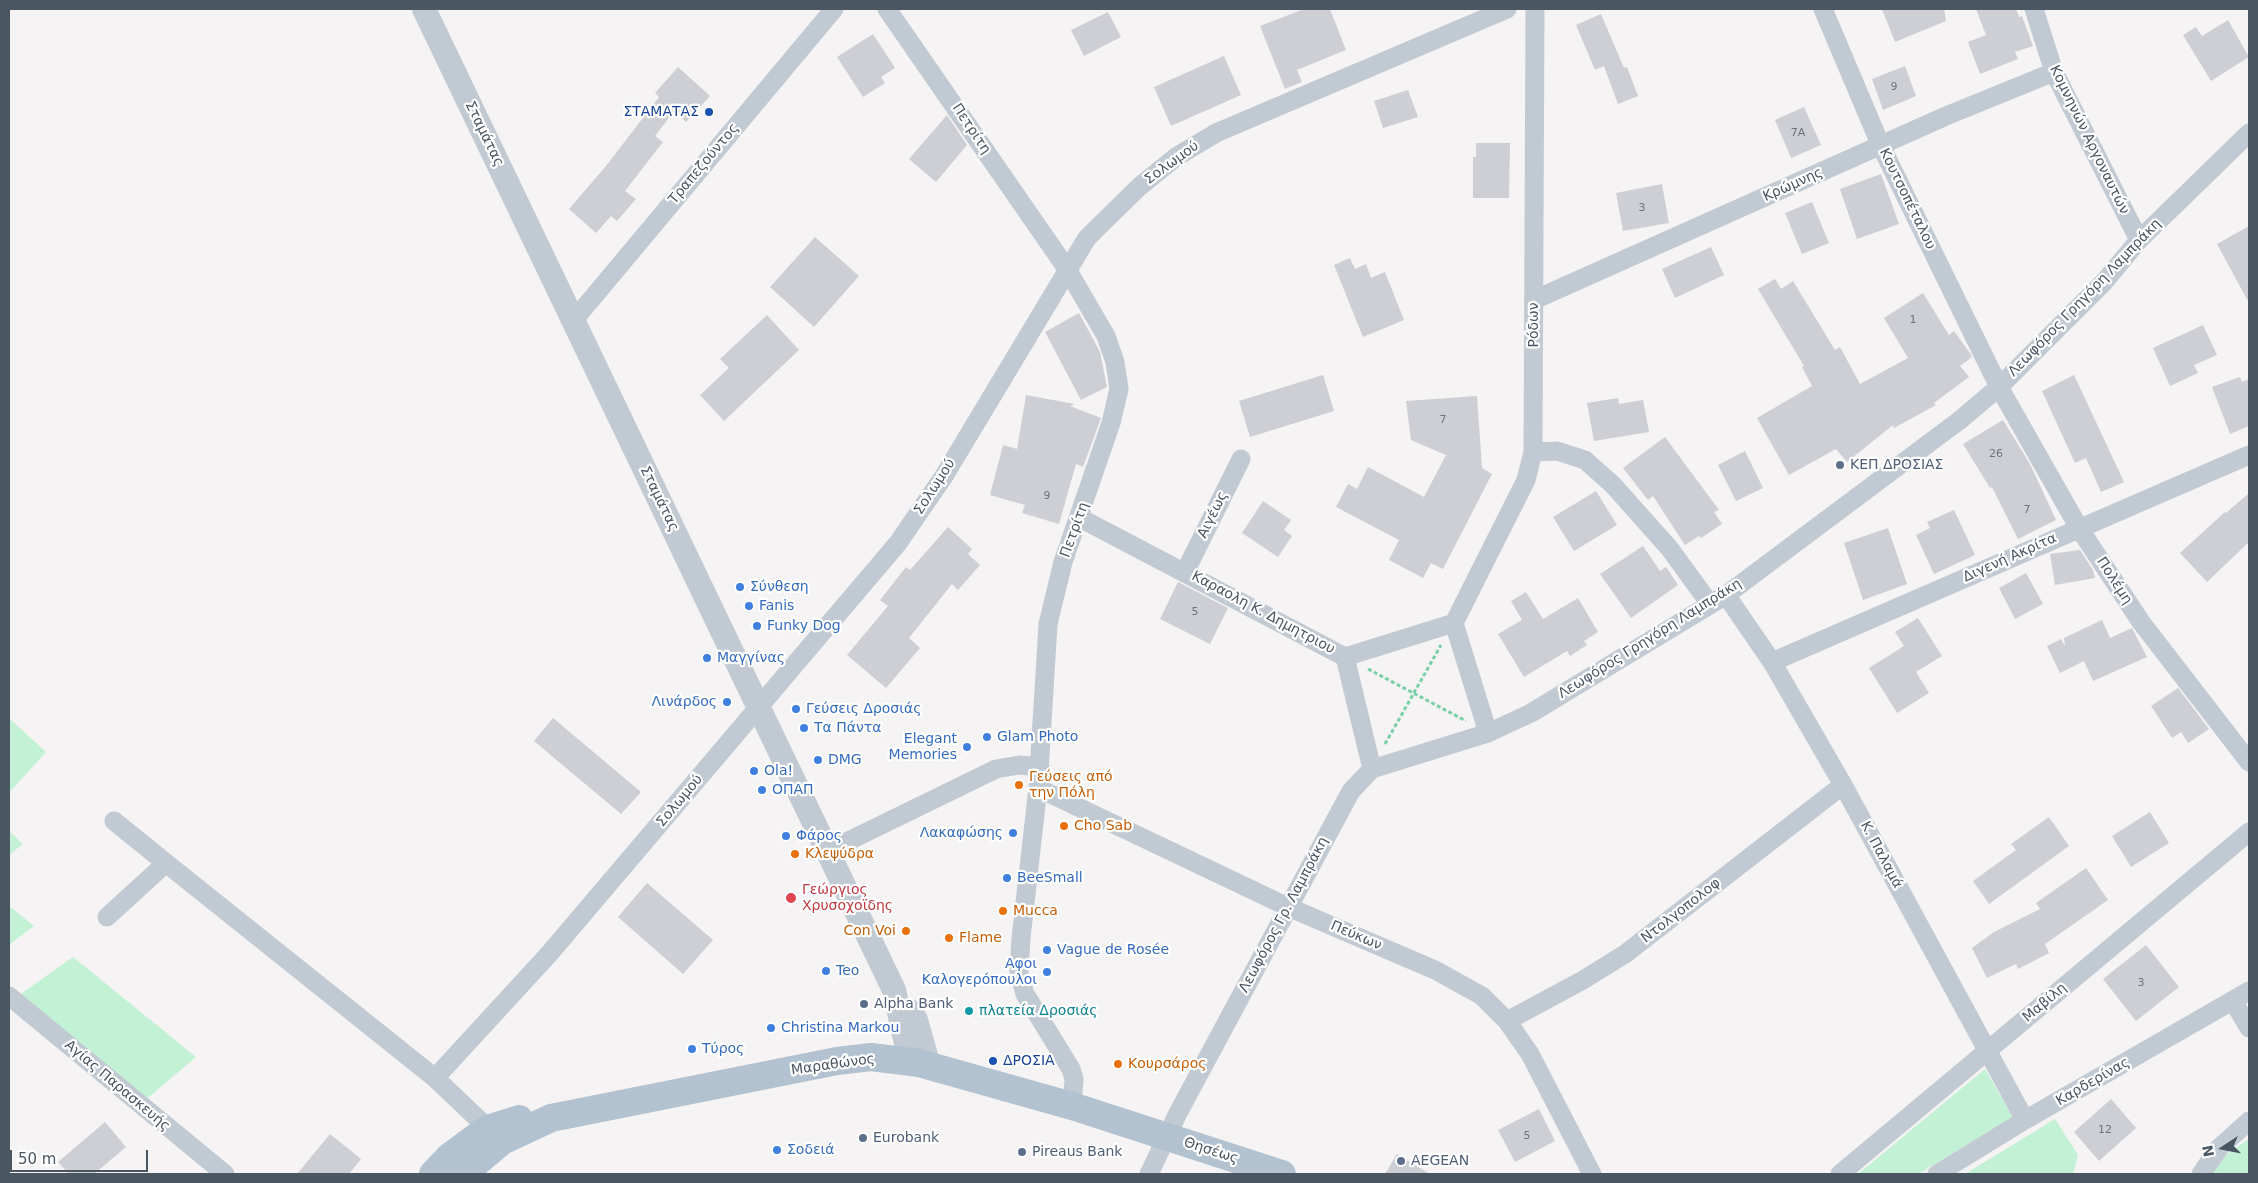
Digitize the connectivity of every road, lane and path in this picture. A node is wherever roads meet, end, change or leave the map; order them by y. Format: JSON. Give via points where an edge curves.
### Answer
{"nodes":[{"id":1,"x":424,"y":9,"type":"edge"},
{"id":2,"x":834,"y":9,"type":"edge"},
{"id":3,"x":887,"y":9,"type":"edge"},
{"id":4,"x":1507,"y":9,"type":"edge"},
{"id":5,"x":1534,"y":9,"type":"edge"},
{"id":6,"x":1823,"y":9,"type":"edge"},
{"id":7,"x":2034,"y":9,"type":"edge"},
{"id":8,"x":2054,"y":72,"type":"junction"},
{"id":9,"x":2249,"y":133,"type":"edge"},
{"id":10,"x":1881,"y":146,"type":"junction"},
{"id":11,"x":2140,"y":240,"type":"junction"},
{"id":12,"x":1067,"y":269,"type":"junction"},
{"id":13,"x":1534,"y":300,"type":"junction"},
{"id":14,"x":574,"y":320,"type":"junction"},
{"id":15,"x":1998,"y":387,"type":"junction"},
{"id":16,"x":1533,"y":452,"type":"junction"},
{"id":17,"x":2249,"y":455,"type":"edge"},
{"id":18,"x":1242,"y":458,"type":"dead end"},
{"id":19,"x":1080,"y":518,"type":"junction"},
{"id":20,"x":2079,"y":528,"type":"junction"},
{"id":21,"x":1185,"y":572,"type":"junction"},
{"id":22,"x":1718,"y":600,"type":"junction"},
{"id":23,"x":1454,"y":623,"type":"junction"},
{"id":24,"x":1345,"y":657,"type":"junction"},
{"id":25,"x":1772,"y":662,"type":"junction"},
{"id":26,"x":1414,"y":694,"type":"junction"},
{"id":27,"x":758,"y":706,"type":"junction"},
{"id":28,"x":1488,"y":733,"type":"junction"},
{"id":29,"x":2249,"y":762,"type":"edge"},
{"id":30,"x":1040,"y":767,"type":"junction"},
{"id":31,"x":1372,"y":769,"type":"junction"},
{"id":32,"x":1843,"y":784,"type":"junction"},
{"id":33,"x":1038,"y":788,"type":"junction"},
{"id":34,"x":114,"y":821,"type":"dead end"},
{"id":35,"x":2249,"y":832,"type":"edge"},
{"id":36,"x":828,"y":851,"type":"junction"},
{"id":37,"x":166,"y":863,"type":"junction"},
{"id":38,"x":1288,"y":907,"type":"junction"},
{"id":39,"x":107,"y":917,"type":"dead end"},
{"id":40,"x":2249,"y":990,"type":"edge"},
{"id":41,"x":9,"y":996,"type":"edge"},
{"id":42,"x":2233,"y":1001,"type":"junction"},
{"id":43,"x":1507,"y":1021,"type":"junction"},
{"id":44,"x":2249,"y":1028,"type":"edge"},
{"id":45,"x":1986,"y":1052,"type":"junction"},
{"id":46,"x":920,"y":1063,"type":"junction"},
{"id":47,"x":435,"y":1078,"type":"junction"},
{"id":48,"x":1072,"y":1106,"type":"junction"},
{"id":49,"x":2025,"y":1120,"type":"junction"},
{"id":50,"x":2249,"y":1121,"type":"edge"},
{"id":51,"x":495,"y":1135,"type":"junction"},
{"id":52,"x":1168,"y":1137,"type":"junction"},
{"id":53,"x":225,"y":1174,"type":"edge"},
{"id":54,"x":433,"y":1174,"type":"edge"},
{"id":55,"x":463,"y":1174,"type":"edge"},
{"id":56,"x":1149,"y":1174,"type":"edge"},
{"id":57,"x":1282,"y":1174,"type":"edge"},
{"id":58,"x":1592,"y":1174,"type":"edge"},
{"id":59,"x":1840,"y":1174,"type":"edge"},
{"id":60,"x":1937,"y":1174,"type":"edge"},
{"id":61,"x":2200,"y":1174,"type":"edge"}],
"edges":[{"from":1,"to":14,"type":"street","name":"Σταμάτας"},
{"from":2,"to":14,"type":"street","name":"Τραπεζούντος"},
{"from":3,"to":12,"type":"street","name":"Πετρίτη"},
{"from":4,"to":12,"type":"street","name":"Σολωμού","via":[[1216,133],[1176,156],[1087,238]]},
{"from":5,"to":13,"type":"street","name":"Ρόδων"},
{"from":6,"to":10,"type":"street","name":"Κουτσοπέταλου"},
{"from":7,"to":8,"type":"street","name":"Κομνηνών Αργοναυτών"},
{"from":8,"to":10,"type":"street","name":"Κρώμνης"},
{"from":8,"to":11,"type":"street","name":"Κομνηνών Αργοναυτών"},
{"from":9,"to":11,"type":"street","name":"Λεωφόρος Γρηγόρη Λαμπράκη"},
{"from":10,"to":13,"type":"street","name":"Κρώμνης"},
{"from":10,"to":15,"type":"street","name":"Κουτσοπέταλου"},
{"from":11,"to":15,"type":"street","name":"Λεωφόρος Γρηγόρη Λαμπράκη","via":[[2104,282]]},
{"from":12,"to":19,"type":"street","name":"Πετρίτη","via":[[1106,336],[1115,362],[1119,389]]},
{"from":12,"to":27,"type":"street","name":"Σολωμού","via":[[944,476],[898,543]]},
{"from":13,"to":16,"type":"street","name":"Ρόδων"},
{"from":14,"to":27,"type":"street","name":"Σταμάτας"},
{"from":15,"to":20,"type":"street","name":"Πολέμη"},
{"from":15,"to":22,"type":"street","name":"Λεωφόρος Γρηγόρη Λαμπράκη","via":[[1960,420]]},
{"from":16,"to":22,"type":"street","name":"Κ. Παλαμά","via":[[1557,451],[1585,460],[1613,484]]},
{"from":16,"to":23,"type":"street","name":"Ρόδων","via":[[1526,480]]},
{"from":17,"to":20,"type":"street","name":"Διγενή Ακρίτα"},
{"from":18,"to":21,"type":"street","name":"Αιγέως"},
{"from":19,"to":21,"type":"street","name":"Καραολη Κ. Δημητριου"},
{"from":19,"to":30,"type":"street","name":"Πετρίτη","via":[[1063,562],[1048,624]]},
{"from":20,"to":25,"type":"street","name":"Διγενή Ακρίτα"},
{"from":20,"to":29,"type":"street","name":"Πολέμη","via":[[2141,622]]},
{"from":21,"to":24,"type":"street","name":"Καραολη Κ. Δημητριου"},
{"from":22,"to":25,"type":"street","name":"Κ. Παλαμά"},
{"from":22,"to":28,"type":"street","name":"Λεωφόρος Γρηγόρη Λαμπράκη","via":[[1531,713]]},
{"from":23,"to":24,"type":"street","name":"Καραολη Κ. Δημητριου"},
{"from":23,"to":26,"type":"path"},
{"from":23,"to":28,"type":"street"},
{"from":24,"to":26,"type":"path"},
{"from":24,"to":31,"type":"street"},
{"from":25,"to":32,"type":"street","name":"Κ. Παλαμά"},
{"from":26,"to":28,"type":"path"},
{"from":26,"to":31,"type":"path"},
{"from":27,"to":36,"type":"street","name":"Σταμάτας"},
{"from":27,"to":47,"type":"street","name":"Σολωμού","via":[[549,954]]},
{"from":28,"to":31,"type":"street","name":"Λεωφόρος Γρ. Λαμπράκη"},
{"from":30,"to":33,"type":"street","name":"Πετρίτη"},
{"from":30,"to":36,"type":"street","via":[[1019,765],[996,769]]},
{"from":31,"to":38,"type":"street","name":"Λεωφόρος Γρ. Λαμπράκη","via":[[1351,791]]},
{"from":32,"to":43,"type":"street","name":"Ντολγοπολοφ","via":[[1625,954]]},
{"from":32,"to":45,"type":"street","name":"Κ. Παλαμά"},
{"from":33,"to":38,"type":"street","name":"Πεύκων"},
{"from":33,"to":48,"type":"street","name":"Πετρίτη","via":[[1019,973],[1025,994],[1072,1069]]},
{"from":34,"to":37,"type":"street"},
{"from":35,"to":45,"type":"street","name":"Μαβίλη"},
{"from":36,"to":46,"type":"street","name":"Σταμάτας","via":[[894,990]]},
{"from":37,"to":39,"type":"street"},
{"from":37,"to":47,"type":"street"},
{"from":38,"to":43,"type":"street","name":"Πεύκων","via":[[1435,970],[1482,996]]},
{"from":38,"to":52,"type":"street","name":"Λεωφόρος Γρ. Λαμπράκη"},
{"from":40,"to":42,"type":"street","name":"Καρδερίνας"},
{"from":41,"to":53,"type":"street","name":"Αγίας Παρασκευής"},
{"from":42,"to":44,"type":"street"},
{"from":42,"to":49,"type":"street","name":"Καρδερίνας"},
{"from":43,"to":58,"type":"street","name":"Πεύκων","via":[[1530,1054]]},
{"from":45,"to":49,"type":"street","name":"Κ. Παλαμά"},
{"from":45,"to":59,"type":"street","name":"Μαβίλη"},
{"from":46,"to":48,"type":"main road","name":"Μαραθώνος"},
{"from":46,"to":51,"type":"main road","name":"Μαραθώνος","via":[[871,1057],[837,1061],[551,1118]]},
{"from":47,"to":51,"type":"street"},
{"from":48,"to":52,"type":"main road","name":"Μαραθώνος"},
{"from":49,"to":60,"type":"street","name":"Καρδερίνας"},
{"from":50,"to":61,"type":"street","via":[[2219,1148]]},
{"from":51,"to":54,"type":"main road","name":"Μαραθώνος","via":[[455,1152]]},
{"from":51,"to":55,"type":"main road","name":"Μαραθώνος"},
{"from":52,"to":56,"type":"street","name":"Λεωφόρος Γρ. Λαμπράκη"},
{"from":52,"to":57,"type":"main road","name":"Θησέως"}]}
